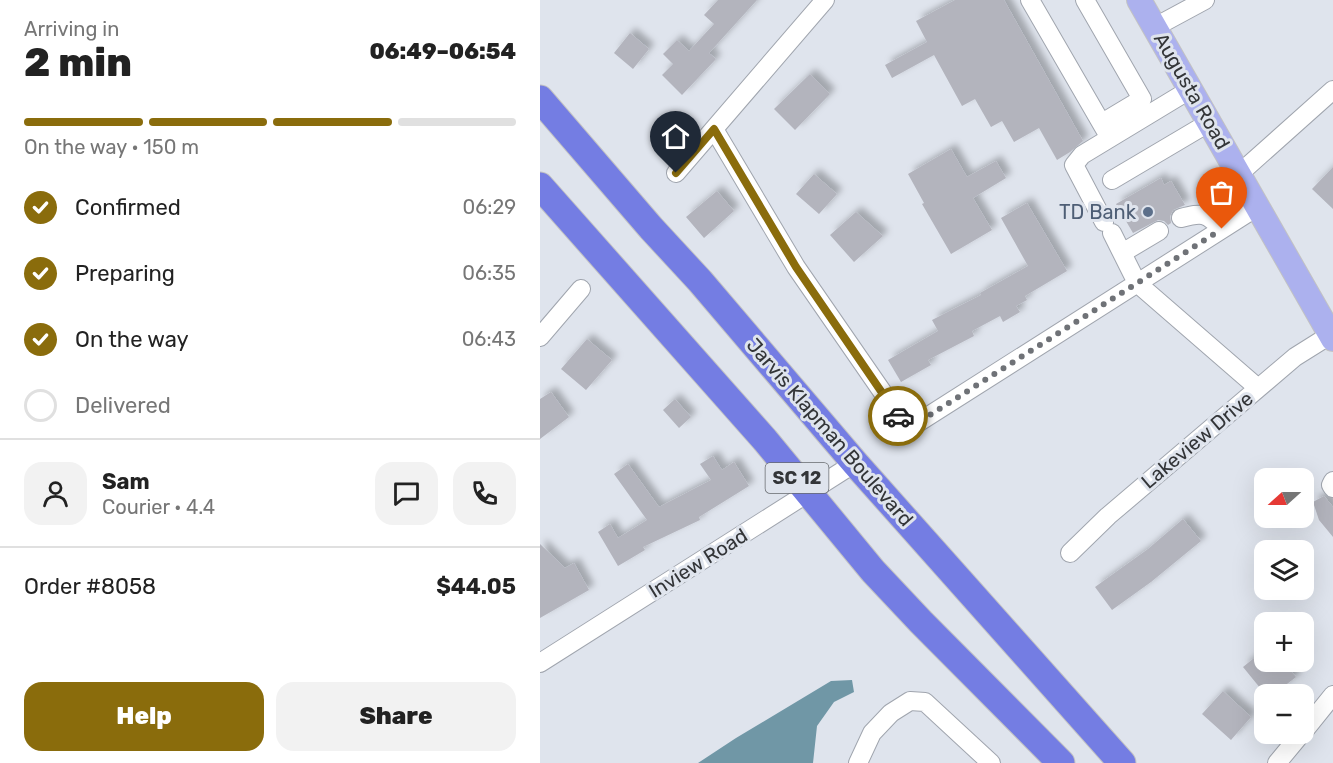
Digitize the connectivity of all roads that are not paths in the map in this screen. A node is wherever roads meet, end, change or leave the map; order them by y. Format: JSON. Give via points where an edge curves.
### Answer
{"nodes":[{"id":1,"x":825,"y":0,"type":"edge"},
{"id":2,"x":1030,"y":0,"type":"edge"},
{"id":3,"x":1085,"y":0,"type":"edge"},
{"id":4,"x":1140,"y":0,"type":"edge"},
{"id":5,"x":1205,"y":0,"type":"edge"},
{"id":6,"x":1155,"y":27,"type":"junction"},
{"id":7,"x":1191,"y":89,"type":"junction"},
{"id":8,"x":1333,"y":90,"type":"edge"},
{"id":9,"x":540,"y":99,"type":"edge"},
{"id":10,"x":540,"y":113,"type":"edge"},
{"id":11,"x":1210,"y":122,"type":"junction"},
{"id":12,"x":714,"y":129,"type":"junction"},
{"id":13,"x":1106,"y":131,"type":"junction"},
{"id":14,"x":591,"y":159,"type":"junction"},
{"id":15,"x":676,"y":173,"type":"dead end"},
{"id":16,"x":1240,"y":173,"type":"junction"},
{"id":17,"x":1112,"y":180,"type":"dead end"},
{"id":18,"x":540,"y":186,"type":"edge"},
{"id":19,"x":1257,"y":207,"type":"junction"},
{"id":20,"x":1181,"y":218,"type":"dead end"},
{"id":21,"x":1222,"y":229,"type":"junction"},
{"id":22,"x":1159,"y":231,"type":"dead end"},
{"id":23,"x":1122,"y":253,"type":"junction"},
{"id":24,"x":1137,"y":283,"type":"junction"},
{"id":25,"x":581,"y":289,"type":"dead end"},
{"id":26,"x":540,"y":336,"type":"edge"},
{"id":27,"x":1332,"y":337,"type":"edge"},
{"id":28,"x":1258,"y":388,"type":"junction"},
{"id":29,"x":855,"y":463,"type":"junction"},
{"id":30,"x":1333,"y":481,"type":"edge"},
{"id":31,"x":1333,"y":488,"type":"edge"},
{"id":32,"x":809,"y":492,"type":"junction"},
{"id":33,"x":1070,"y":553,"type":"dead end"},
{"id":34,"x":540,"y":663,"type":"edge"},
{"id":35,"x":1333,"y":694,"type":"edge"},
{"id":36,"x":1314,"y":717,"type":"edge"},
{"id":37,"x":1292,"y":744,"type":"edge"},
{"id":38,"x":858,"y":763,"type":"edge"},
{"id":39,"x":991,"y":763,"type":"edge"},
{"id":40,"x":1061,"y":763,"type":"edge"},
{"id":41,"x":1122,"y":763,"type":"edge"},
{"id":42,"x":1277,"y":763,"type":"edge"}],
"edges":[{"from":1,"to":12,"type":"street"},
{"from":2,"to":13,"type":"street"},
{"from":3,"to":13,"type":"street","via":[[1142,99]]},
{"from":4,"to":6,"type":"main road","name":"Augusta Road"},
{"from":5,"to":6,"type":"street"},
{"from":6,"to":7,"type":"main road","name":"Augusta Road"},
{"from":7,"to":11,"type":"main road","name":"Augusta Road"},
{"from":7,"to":13,"type":"street"},
{"from":8,"to":16,"type":"street"},
{"from":9,"to":14,"type":"highway","name":"Jarvis Klapman Boulevard","number":"SC 12"},
{"from":10,"to":14,"type":"highway"},
{"from":11,"to":16,"type":"main road","name":"Augusta Road"},
{"from":11,"to":17,"type":"street"},
{"from":12,"to":15,"type":"street"},
{"from":12,"to":24,"type":"street","via":[[796,267],[908,429]]},
{"from":13,"to":23,"type":"street","via":[[1074,165]]},
{"from":14,"to":29,"type":"highway","name":"Jarvis Klapman Boulevard","number":"SC 12"},
{"from":16,"to":19,"type":"main road","name":"Augusta Road"},
{"from":18,"to":32,"type":"highway","number":"SC 12"},
{"from":19,"to":21,"type":"street"},
{"from":19,"to":27,"type":"main road","name":"Augusta Road"},
{"from":20,"to":21,"type":"street","via":[[1198,213],[1209,215]]},
{"from":21,"to":24,"type":"street"},
{"from":22,"to":23,"type":"street"},
{"from":23,"to":24,"type":"street"},
{"from":24,"to":28,"type":"street"},
{"from":25,"to":26,"type":"street"},
{"from":27,"to":28,"type":"street","name":"Lakeview Drive","via":[[1295,357]]},
{"from":28,"to":33,"type":"street","name":"Lakeview Drive"},
{"from":29,"to":32,"type":"street","name":"Inview Road"},
{"from":29,"to":41,"type":"highway","name":"Jarvis Klapman Boulevard","number":"SC 12"},
{"from":30,"to":31,"type":"street"},
{"from":32,"to":34,"type":"street","name":"Inview Road"},
{"from":32,"to":40,"type":"highway","number":"SC 12","via":[[889,588]]},
{"from":35,"to":36,"type":"street"},
{"from":37,"to":42,"type":"street"},
{"from":38,"to":39,"type":"street","via":[[872,733],[891,713],[910,701],[925,702]]}]}
